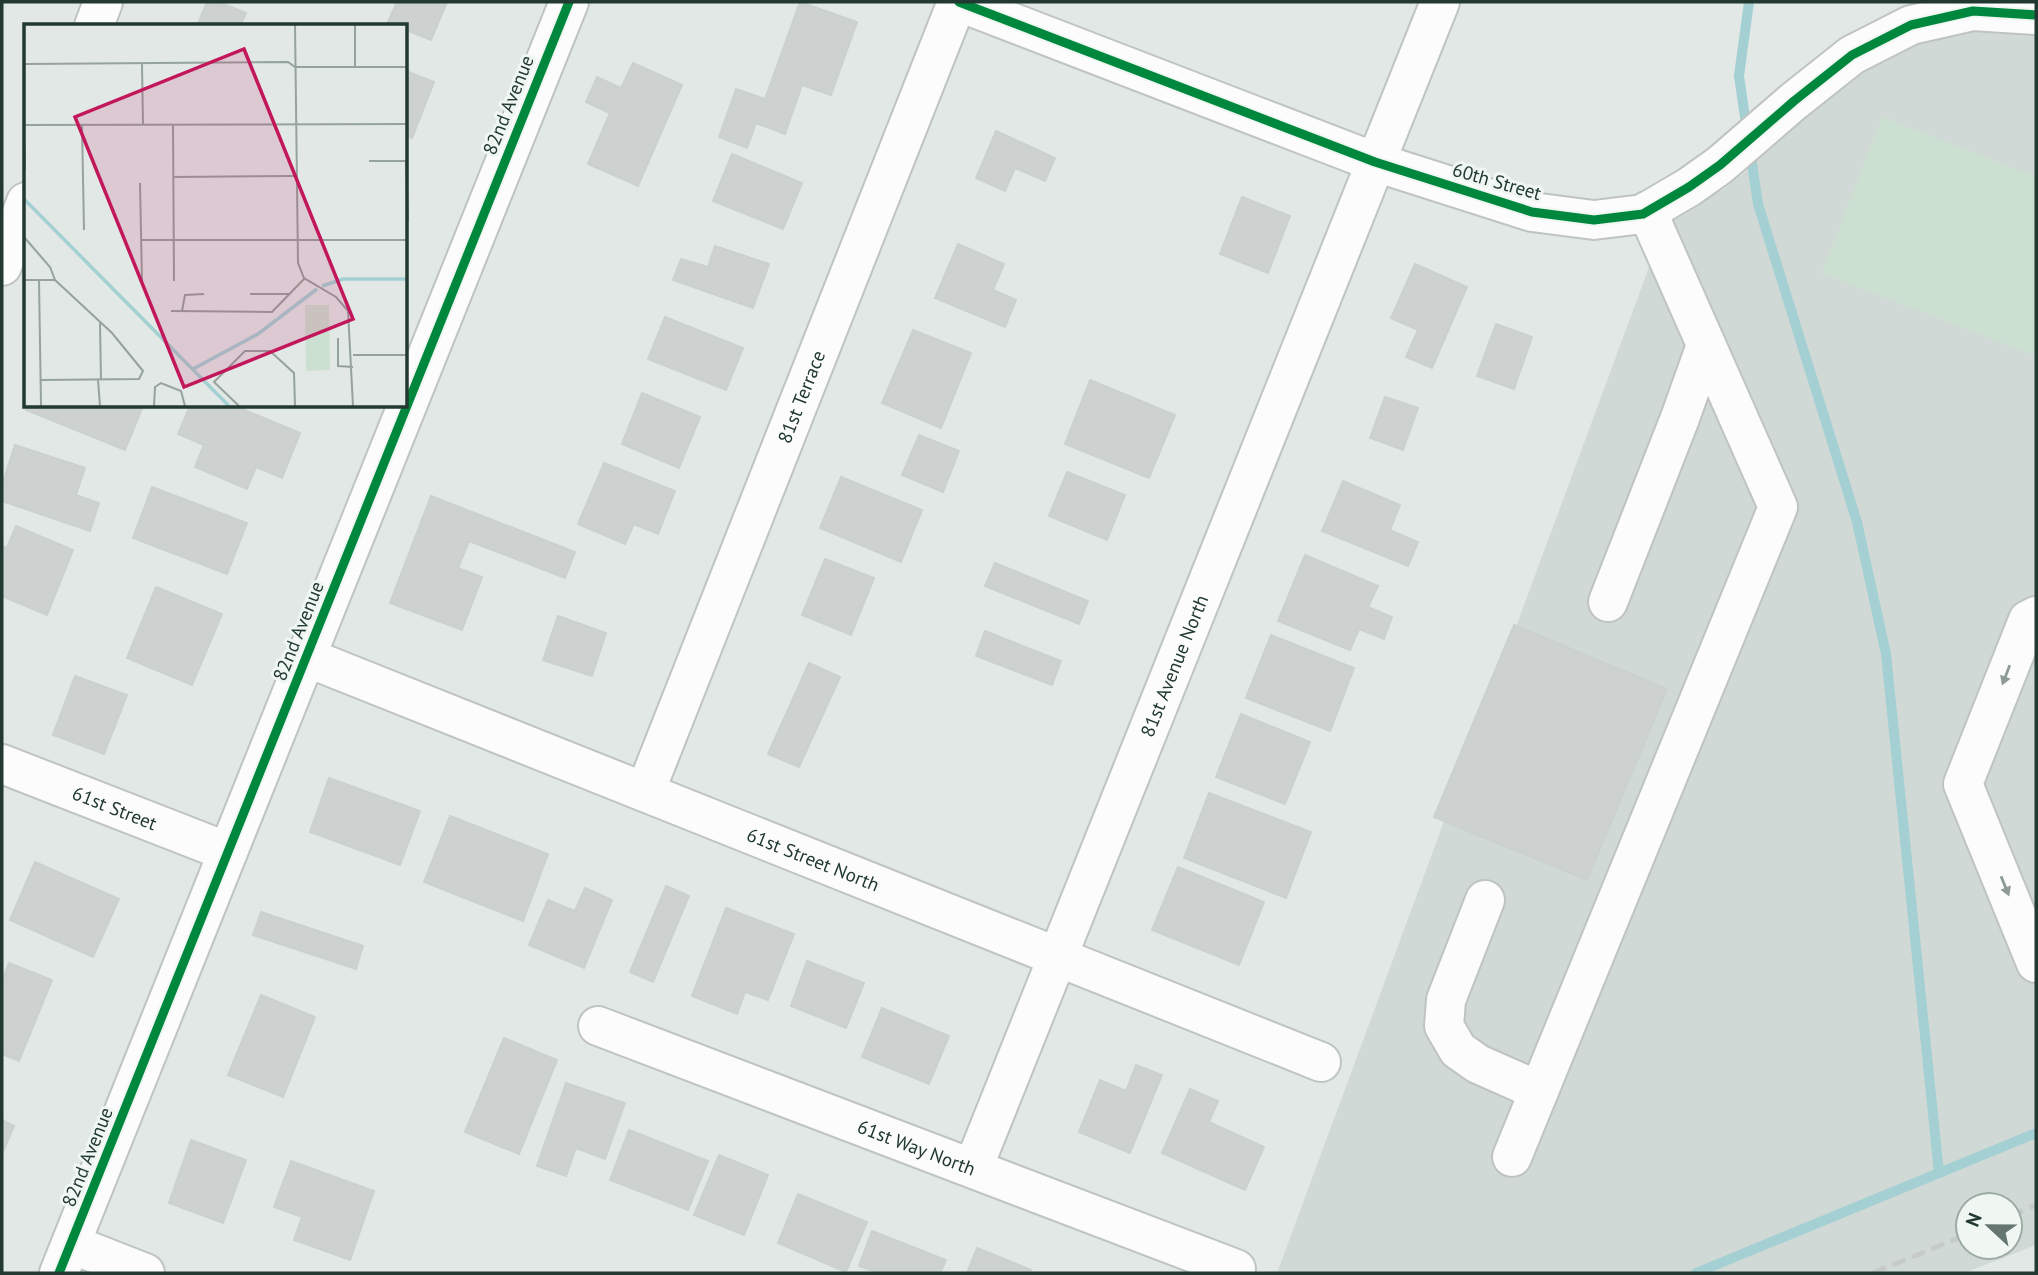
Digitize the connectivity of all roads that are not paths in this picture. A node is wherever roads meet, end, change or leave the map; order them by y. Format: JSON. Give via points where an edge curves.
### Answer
{"nodes":[{"id":1,"x":103,"y":2,"type":"edge"},
{"id":2,"x":569,"y":2,"type":"edge"},
{"id":3,"x":958,"y":2,"type":"edge"},
{"id":4,"x":1440,"y":2,"type":"edge"},
{"id":5,"x":2036,"y":15,"type":"edge"},
{"id":6,"x":95,"y":24,"type":"edge"},
{"id":7,"x":1375,"y":162,"type":"junction"},
{"id":8,"x":24,"y":207,"type":"edge"},
{"id":9,"x":1647,"y":211,"type":"junction"},
{"id":10,"x":2,"y":266,"type":"edge"},
{"id":11,"x":1706,"y":345,"type":"junction"},
{"id":12,"x":408,"y":403,"type":"edge"},
{"id":13,"x":406,"y":408,"type":"edge"},
{"id":14,"x":1608,"y":602,"type":"dead end"},
{"id":15,"x":2036,"y":616,"type":"edge"},
{"id":16,"x":306,"y":657,"type":"junction"},
{"id":17,"x":2,"y":764,"type":"edge"},
{"id":18,"x":645,"y":792,"type":"junction"},
{"id":19,"x":228,"y":852,"type":"junction"},
{"id":20,"x":1485,"y":900,"type":"dead end"},
{"id":21,"x":1058,"y":957,"type":"junction"},
{"id":22,"x":2036,"y":963,"type":"edge"},
{"id":23,"x":598,"y":1026,"type":"dead end"},
{"id":24,"x":1321,"y":1062,"type":"dead end"},
{"id":25,"x":1539,"y":1091,"type":"junction"},
{"id":26,"x":1512,"y":1157,"type":"dead end"},
{"id":27,"x":973,"y":1168,"type":"junction"},
{"id":28,"x":65,"y":1259,"type":"edge"},
{"id":29,"x":1236,"y":1269,"type":"dead end"},
{"id":30,"x":145,"y":1273,"type":"edge"}],
"edges":[{"from":1,"to":6,"type":"street"},
{"from":2,"to":12,"type":"street","name":"82nd Avenue"},
{"from":3,"to":7,"type":"street","name":"60th Street"},
{"from":3,"to":18,"type":"street","name":"81st Terrace"},
{"from":4,"to":7,"type":"street","name":"81st Avenue North"},
{"from":5,"to":9,"type":"street","name":"60th Street","via":[[1973,11],[1910,25],[1852,55],[1720,165]]},
{"from":7,"to":9,"type":"street","name":"60th Street","via":[[1532,212],[1594,220]]},
{"from":7,"to":21,"type":"street","name":"81st Avenue North"},
{"from":8,"to":10,"type":"street"},
{"from":9,"to":11,"type":"street"},
{"from":11,"to":14,"type":"street"},
{"from":11,"to":25,"type":"street","via":[[1778,507]]},
{"from":13,"to":16,"type":"street","name":"82nd Avenue"},
{"from":15,"to":22,"type":"street","one_way":true,"via":[[2028,621],[1964,784]]},
{"from":16,"to":18,"type":"street","name":"61st Street North"},
{"from":16,"to":19,"type":"street","name":"82nd Avenue"},
{"from":17,"to":19,"type":"street","name":"61st Street"},
{"from":18,"to":21,"type":"street","name":"61st Street North"},
{"from":19,"to":28,"type":"street","name":"82nd Avenue"},
{"from":20,"to":25,"type":"street","via":[[1446,1000],[1444,1026],[1458,1049],[1478,1064]]},
{"from":21,"to":24,"type":"street","name":"61st Street North"},
{"from":21,"to":27,"type":"street","name":"81st Avenue North"},
{"from":23,"to":27,"type":"street","name":"61st Way North"},
{"from":25,"to":26,"type":"street"},
{"from":27,"to":29,"type":"street","name":"61st Way North"},
{"from":28,"to":30,"type":"street"}]}
